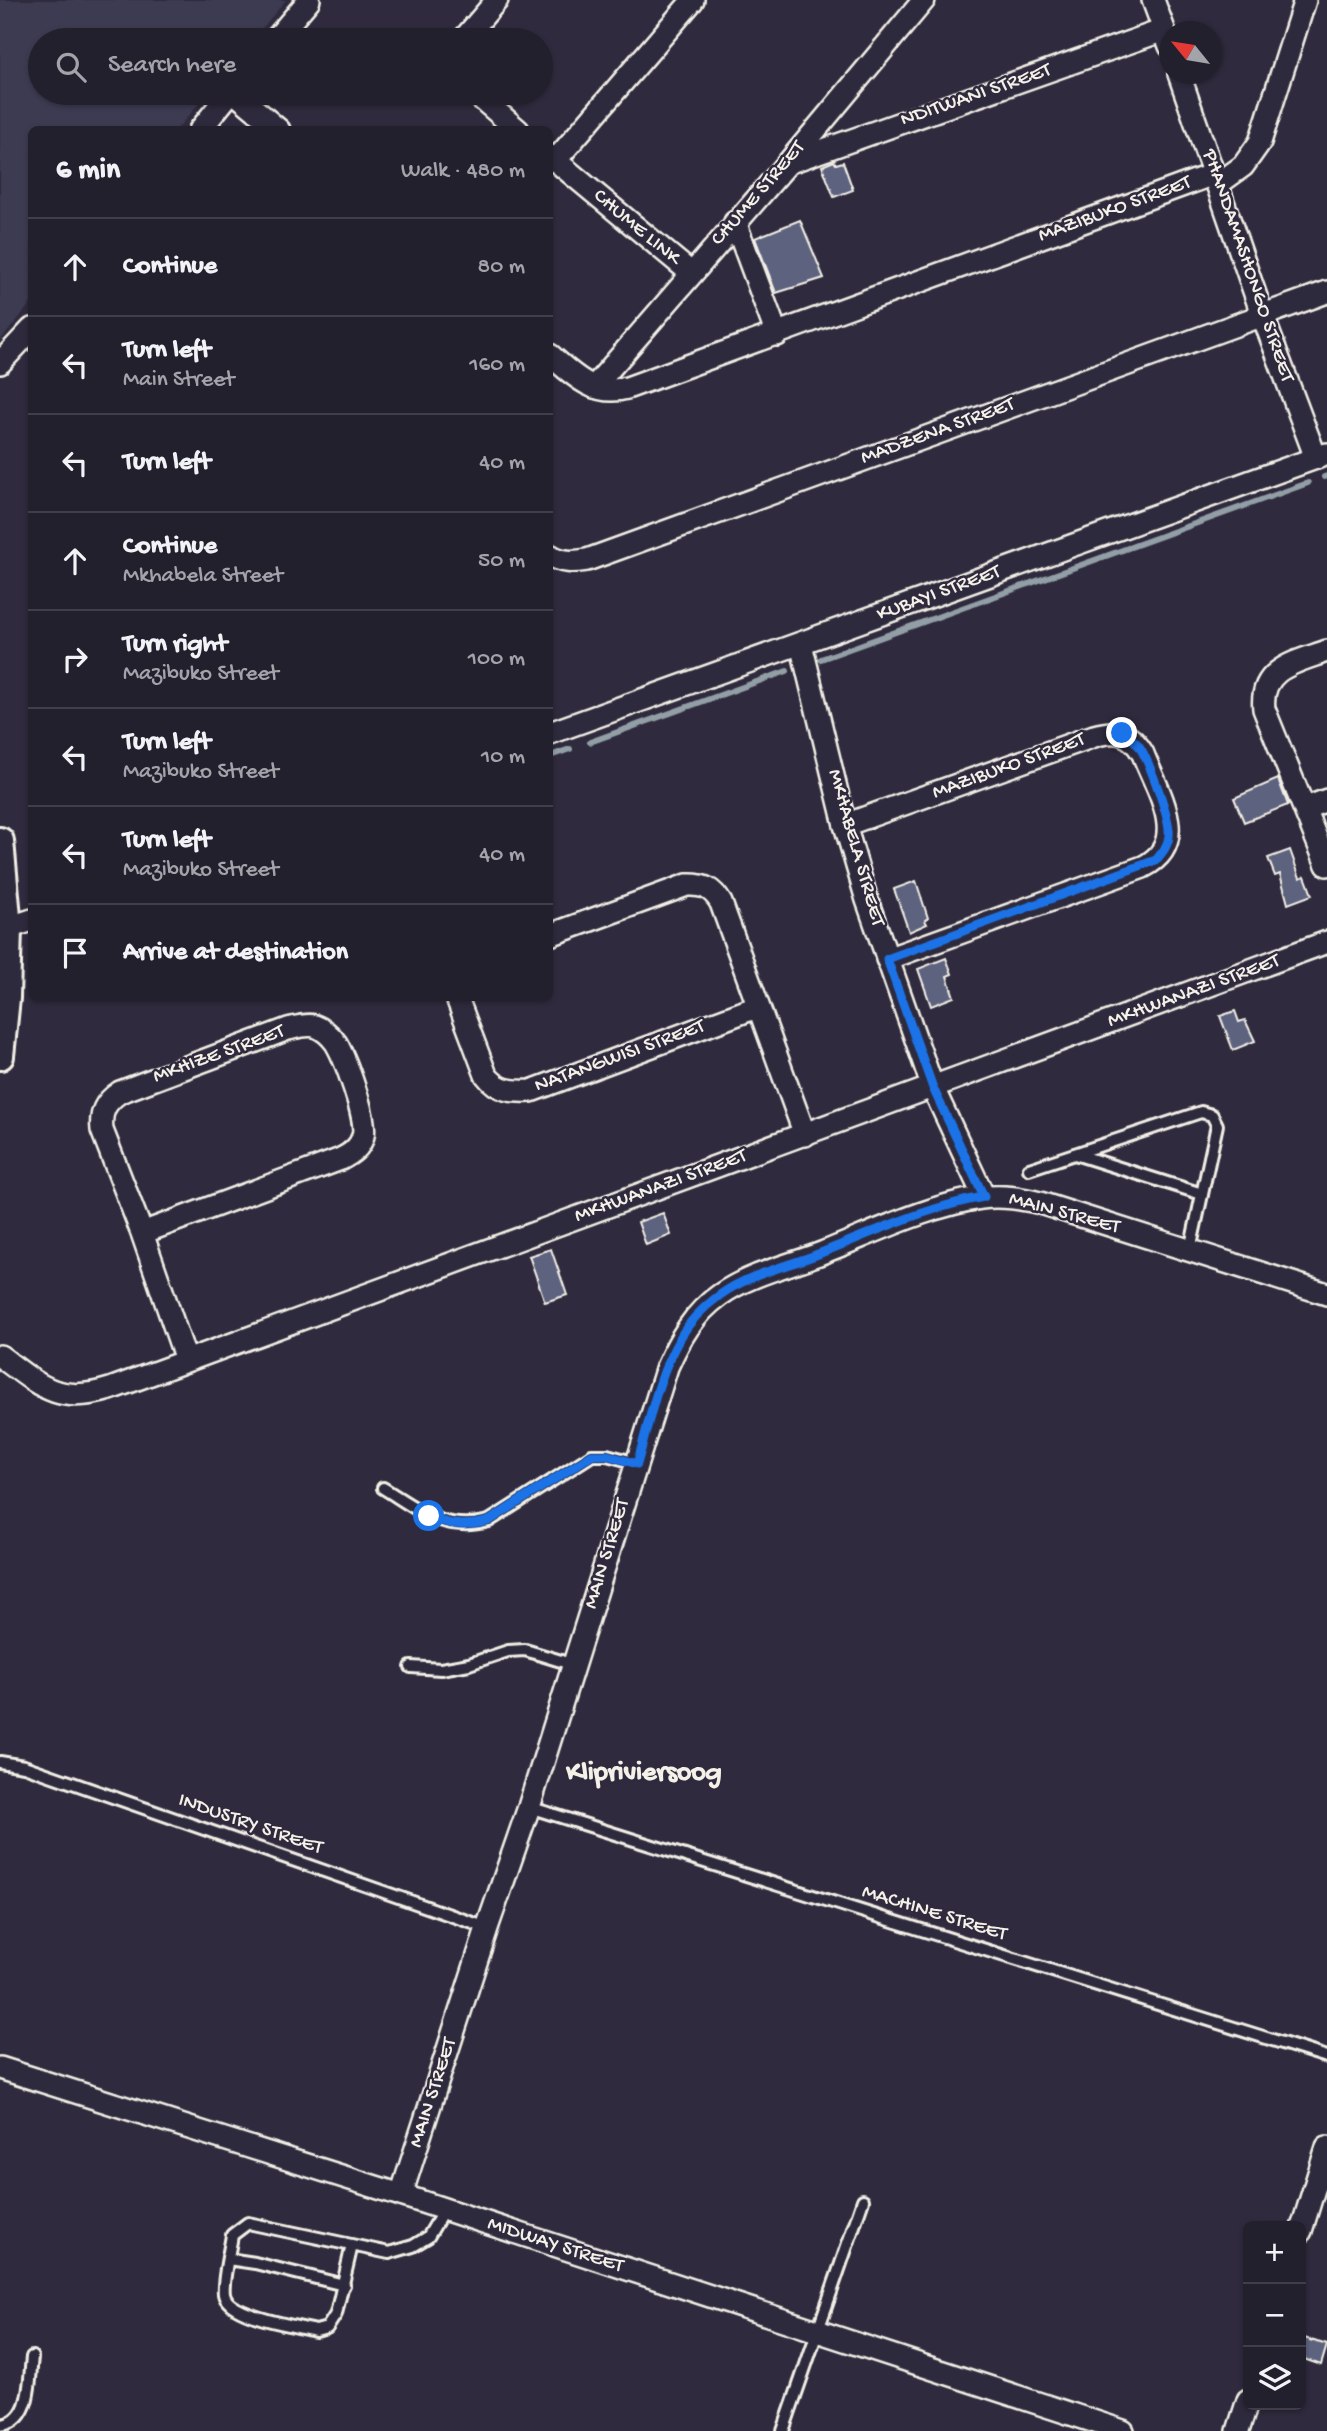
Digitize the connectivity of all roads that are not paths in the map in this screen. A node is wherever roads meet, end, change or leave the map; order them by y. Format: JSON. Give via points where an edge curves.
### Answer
{"nodes":[{"id":1,"x":309,"y":0,"type":"edge"},
{"id":2,"x":497,"y":0,"type":"edge"},
{"id":3,"x":693,"y":0,"type":"edge"},
{"id":4,"x":924,"y":0,"type":"edge"},
{"id":5,"x":1153,"y":0,"type":"edge"},
{"id":6,"x":1305,"y":0,"type":"edge"},
{"id":7,"x":1161,"y":21,"type":"edge"},
{"id":8,"x":285,"y":28,"type":"edge"},
{"id":9,"x":473,"y":28,"type":"edge"},
{"id":10,"x":1159,"y":41,"type":"edge"},
{"id":11,"x":1183,"y":84,"type":"edge"},
{"id":12,"x":222,"y":105,"type":"edge"},
{"id":13,"x":248,"y":105,"type":"edge"},
{"id":14,"x":489,"y":105,"type":"edge"},
{"id":15,"x":204,"y":126,"type":"edge"},
{"id":16,"x":274,"y":126,"type":"edge"},
{"id":17,"x":513,"y":126,"type":"edge"},
{"id":18,"x":553,"y":157,"type":"edge"},
{"id":19,"x":553,"y":159,"type":"edge"},
{"id":20,"x":788,"y":163,"type":"junction"},
{"id":21,"x":1216,"y":179,"type":"junction"},
{"id":22,"x":735,"y":222,"type":"junction"},
{"id":23,"x":691,"y":273,"type":"junction"},
{"id":24,"x":1327,"y":292,"type":"edge"},
{"id":25,"x":1262,"y":314,"type":"junction"},
{"id":26,"x":28,"y":334,"type":"edge"},
{"id":27,"x":777,"y":335,"type":"junction"},
{"id":28,"x":553,"y":357,"type":"edge"},
{"id":29,"x":0,"y":363,"type":"edge"},
{"id":30,"x":593,"y":387,"type":"junction"},
{"id":31,"x":1322,"y":456,"type":"edge"},
{"id":32,"x":553,"y":557,"type":"edge"},
{"id":33,"x":801,"y":644,"type":"junction"},
{"id":34,"x":1327,"y":651,"type":"edge"},
{"id":35,"x":553,"y":732,"type":"edge"},
{"id":36,"x":1327,"y":800,"type":"edge"},
{"id":37,"x":1306,"y":807,"type":"junction"},
{"id":38,"x":845,"y":825,"type":"junction"},
{"id":39,"x":0,"y":841,"type":"edge"},
{"id":40,"x":1327,"y":865,"type":"edge"},
{"id":41,"x":20,"y":924,"type":"edge"},
{"id":42,"x":553,"y":935,"type":"edge"},
{"id":43,"x":1327,"y":942,"type":"edge"},
{"id":44,"x":887,"y":959,"type":"junction"},
{"id":45,"x":458,"y":1001,"type":"edge"},
{"id":46,"x":757,"y":1007,"type":"junction"},
{"id":47,"x":0,"y":1056,"type":"edge"},
{"id":48,"x":933,"y":1088,"type":"junction"},
{"id":49,"x":804,"y":1135,"type":"junction"},
{"id":50,"x":1075,"y":1154,"type":"junction"},
{"id":51,"x":1029,"y":1169,"type":"dead end"},
{"id":52,"x":1202,"y":1194,"type":"junction"},
{"id":53,"x":984,"y":1197,"type":"junction"},
{"id":54,"x":142,"y":1233,"type":"junction"},
{"id":55,"x":1189,"y":1250,"type":"junction"},
{"id":56,"x":1327,"y":1294,"type":"edge"},
{"id":57,"x":0,"y":1356,"type":"edge"},
{"id":58,"x":186,"y":1360,"type":"junction"},
{"id":59,"x":637,"y":1464,"type":"junction"},
{"id":60,"x":383,"y":1488,"type":"dead end"},
{"id":61,"x":573,"y":1665,"type":"junction"},
{"id":62,"x":411,"y":1667,"type":"dead end"},
{"id":63,"x":0,"y":1762,"type":"edge"},
{"id":64,"x":529,"y":1807,"type":"junction"},
{"id":65,"x":486,"y":1928,"type":"junction"},
{"id":66,"x":1327,"y":2057,"type":"edge"},
{"id":67,"x":0,"y":2068,"type":"edge"},
{"id":68,"x":1327,"y":2147,"type":"edge"},
{"id":69,"x":401,"y":2195,"type":"junction"},
{"id":70,"x":863,"y":2200,"type":"dead end"},
{"id":71,"x":444,"y":2210,"type":"junction"},
{"id":72,"x":1304,"y":2221,"type":"edge"},
{"id":73,"x":352,"y":2245,"type":"junction"},
{"id":74,"x":228,"y":2259,"type":"junction"},
{"id":75,"x":344,"y":2285,"type":"junction"},
{"id":76,"x":816,"y":2331,"type":"junction"},
{"id":77,"x":32,"y":2357,"type":"dead end"},
{"id":78,"x":1245,"y":2410,"type":"edge"},
{"id":79,"x":0,"y":2425,"type":"edge"},
{"id":80,"x":1116,"y":2430,"type":"edge"},
{"id":81,"x":783,"y":2431,"type":"edge"},
{"id":82,"x":1238,"y":2431,"type":"edge"}],
"edges":[{"from":1,"to":8,"type":"street"},
{"from":2,"to":9,"type":"street"},
{"from":3,"to":18,"type":"street"},
{"from":4,"to":20,"type":"street","name":"CHUME STREET"},
{"from":5,"to":7,"type":"street"},
{"from":6,"to":21,"type":"street","name":"MAZIBUKO STREET","via":[[1260,142],[1243,166]]},
{"from":10,"to":20,"type":"street","name":"NDITWANI STREET"},
{"from":11,"to":21,"type":"street","name":"PHANDAMASHONGO STREET"},
{"from":12,"to":15,"type":"street"},
{"from":13,"to":16,"type":"street"},
{"from":14,"to":17,"type":"street"},
{"from":19,"to":23,"type":"street","name":"CHUME LINK"},
{"from":20,"to":22,"type":"street","name":"CHUME STREET"},
{"from":21,"to":25,"type":"street","name":"PHANDAMASHONGO STREET"},
{"from":21,"to":27,"type":"street","name":"MAZIBUKO STREET"},
{"from":22,"to":23,"type":"street","name":"CHUME STREET"},
{"from":22,"to":27,"type":"street"},
{"from":23,"to":30,"type":"street","name":"CHUME STREET"},
{"from":24,"to":25,"type":"street","name":"MADZENA STREET"},
{"from":25,"to":31,"type":"street","name":"PHANDAMASHONGO STREET"},
{"from":25,"to":32,"type":"street","name":"MADZENA STREET","via":[[587,560]]},
{"from":26,"to":29,"type":"street"},
{"from":27,"to":30,"type":"street","name":"MAZIBUKO STREET","via":[[627,388],[601,391]]},
{"from":28,"to":30,"type":"street"},
{"from":31,"to":33,"type":"street","name":"KUBAYI STREET"},
{"from":33,"to":35,"type":"street","name":"KUBAYI STREET"},
{"from":33,"to":38,"type":"street","name":"MKHABELA STREET"},
{"from":34,"to":37,"type":"street","via":[[1283,668],[1273,675],[1263,695],[1264,709]]},
{"from":36,"to":37,"type":"street"},
{"from":37,"to":40,"type":"street"},
{"from":38,"to":44,"type":"street","name":"MKHABELA STREET"},
{"from":38,"to":44,"type":"street","name":"MAZIBUKO STREET","via":[[1114,732],[1138,744],[1169,822],[1165,850],[1143,867]]},
{"from":39,"to":41,"type":"street"},
{"from":41,"to":47,"type":"street"},
{"from":42,"to":46,"type":"street","via":[[687,885],[704,886],[721,903]]},
{"from":43,"to":48,"type":"street","name":"MKHWANAZI STREET"},
{"from":44,"to":48,"type":"street","name":"MKHABELA STREET"},
{"from":45,"to":46,"type":"street","name":"NATANGWISI STREET","via":[[486,1075],[493,1084],[515,1092],[531,1091]]},
{"from":46,"to":49,"type":"street"},
{"from":48,"to":49,"type":"street","name":"MKHWANAZI STREET"},
{"from":48,"to":53,"type":"street","name":"MKHABELA STREET"},
{"from":49,"to":58,"type":"street","name":"MKHWANAZI STREET"},
{"from":50,"to":51,"type":"lane"},
{"from":50,"to":52,"type":"lane"},
{"from":50,"to":52,"type":"lane","via":[[1200,1112],[1212,1115],[1217,1125]]},
{"from":52,"to":55,"type":"lane"},
{"from":53,"to":55,"type":"street","name":"MAIN STREET","via":[[1040,1203]]},
{"from":53,"to":59,"type":"street","name":"MAIN STREET","via":[[926,1213],[720,1294],[680,1338]]},
{"from":54,"to":54,"type":"street","name":"MKHIZE STREET","via":[[102,1130],[103,1107],[111,1098],[288,1029],[315,1026],[326,1032],[341,1051],[363,1116],[358,1146],[341,1159]]},
{"from":54,"to":58,"type":"street","name":"MKHIZE STREET"},
{"from":55,"to":56,"type":"street","name":"MAIN STREET"},
{"from":57,"to":58,"type":"street","name":"MKHWANAZI STREET","via":[[43,1387],[78,1396]]},
{"from":59,"to":60,"type":"lane","via":[[592,1455],[489,1521],[473,1525],[444,1523]]},
{"from":59,"to":61,"type":"street","name":"MAIN STREET"},
{"from":61,"to":62,"type":"lane","via":[[525,1650],[441,1669]]},
{"from":61,"to":64,"type":"street","name":"MAIN STREET"},
{"from":63,"to":65,"type":"lane","name":"INDUSTRY STREET"},
{"from":64,"to":65,"type":"street","name":"MAIN STREET"},
{"from":64,"to":66,"type":"lane","name":"MACHINE STREET"},
{"from":65,"to":69,"type":"street","name":"MAIN STREET"},
{"from":67,"to":69,"type":"street","name":"MIDWAY STREET"},
{"from":68,"to":72,"type":"street"},
{"from":69,"to":71,"type":"street","name":"MIDWAY STREET"},
{"from":70,"to":76,"type":"lane"},
{"from":71,"to":73,"type":"lane","via":[[428,2237],[413,2246],[389,2253]]},
{"from":71,"to":76,"type":"street","name":"MIDWAY STREET"},
{"from":73,"to":74,"type":"lane","via":[[248,2223],[232,2235]]},
{"from":73,"to":75,"type":"lane"},
{"from":74,"to":75,"type":"lane"},
{"from":74,"to":75,"type":"lane","via":[[224,2294],[229,2304],[240,2312],[316,2331],[327,2328],[336,2314]]},
{"from":76,"to":80,"type":"street","name":"MIDWAY STREET"},
{"from":76,"to":81,"type":"lane"},
{"from":77,"to":79,"type":"lane","via":[[27,2403],[18,2418]]},
{"from":78,"to":82,"type":"street"}]}
